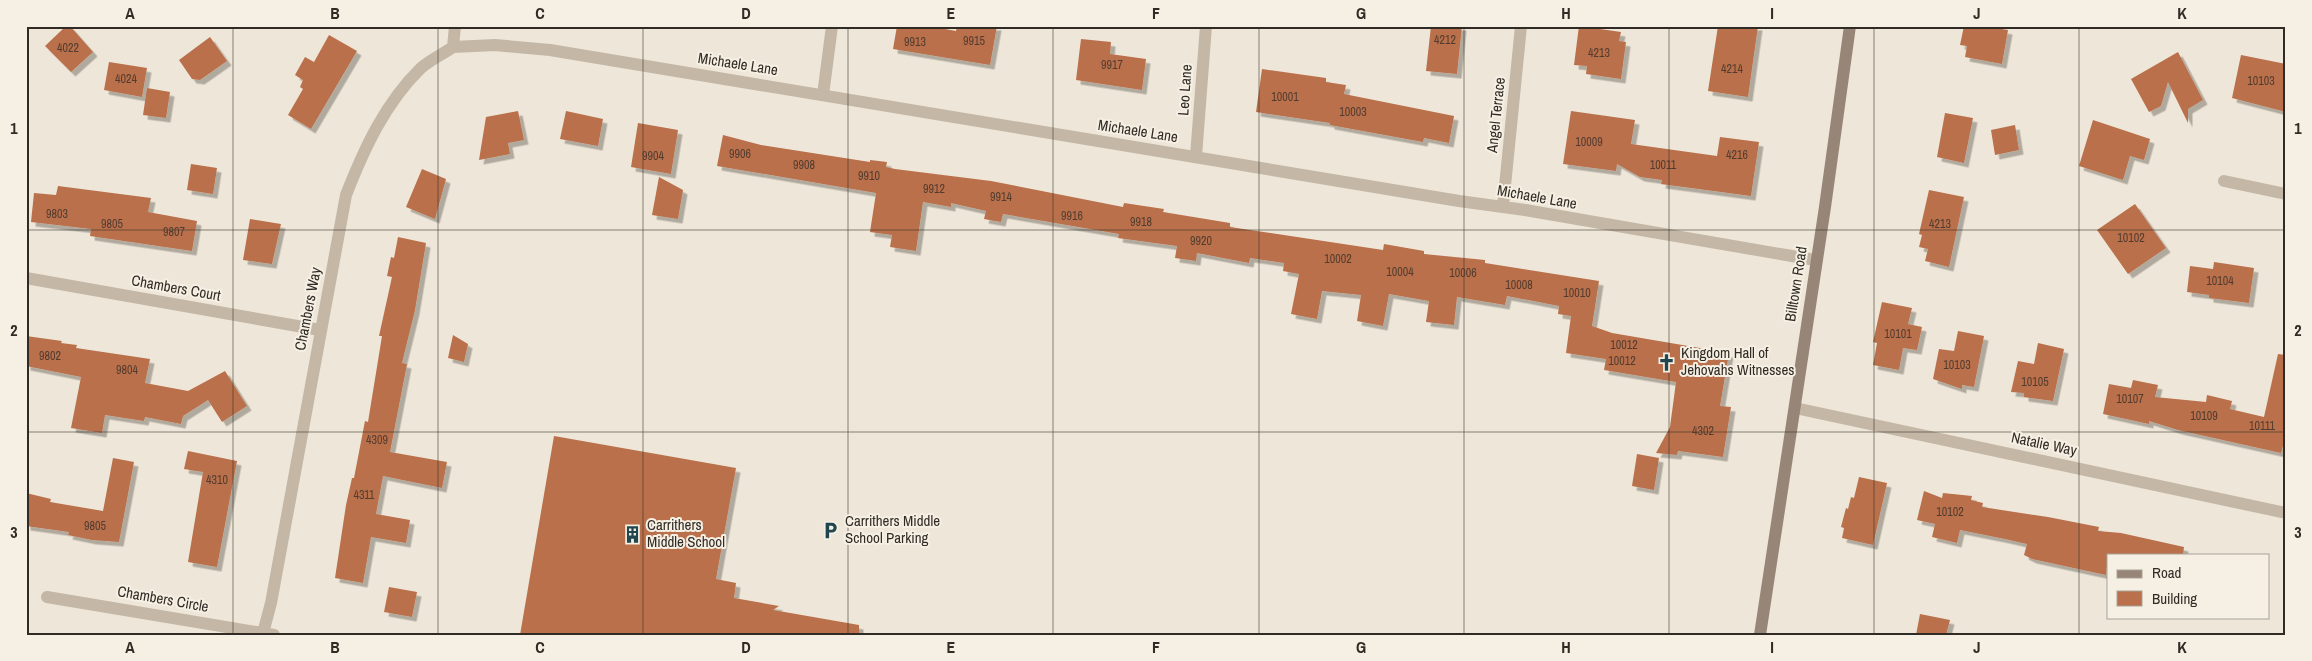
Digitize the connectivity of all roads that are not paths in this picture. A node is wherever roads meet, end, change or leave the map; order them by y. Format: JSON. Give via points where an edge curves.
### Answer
{"nodes":[{"id":1,"x":455,"y":26,"type":"edge"},
{"id":2,"x":832,"y":26,"type":"edge"},
{"id":3,"x":1206,"y":26,"type":"edge"},
{"id":4,"x":1521,"y":26,"type":"edge"},
{"id":5,"x":1850,"y":26,"type":"edge"},
{"id":6,"x":454,"y":47,"type":"junction"},
{"id":7,"x":823,"y":95,"type":"junction"},
{"id":8,"x":1196,"y":156,"type":"junction"},
{"id":9,"x":2224,"y":181,"type":"dead end"},
{"id":10,"x":2286,"y":194,"type":"edge"},
{"id":11,"x":1503,"y":206,"type":"junction"},
{"id":12,"x":1815,"y":260,"type":"junction"},
{"id":13,"x":26,"y":278,"type":"edge"},
{"id":14,"x":320,"y":330,"type":"junction"},
{"id":15,"x":1794,"y":408,"type":"junction"},
{"id":16,"x":2286,"y":513,"type":"edge"},
{"id":17,"x":46,"y":597,"type":"dead end"},
{"id":18,"x":269,"y":634,"type":"edge"},
{"id":19,"x":1760,"y":635,"type":"edge"}],
"edges":[{"from":1,"to":6,"type":"street"},
{"from":2,"to":7,"type":"street"},
{"from":3,"to":8,"type":"street","name":"Leo Lane"},
{"from":4,"to":11,"type":"street","name":"Angel Terrace"},
{"from":5,"to":12,"type":"main road","name":"Billtown Road"},
{"from":6,"to":7,"type":"street","name":"Michaele Lane","via":[[495,45],[550,50]]},
{"from":6,"to":14,"type":"street","name":"Chambers Way","via":[[422,68],[385,113],[365,147],[346,195]]},
{"from":7,"to":8,"type":"street","name":"Michaele Lane"},
{"from":8,"to":11,"type":"street","name":"Michaele Lane","via":[[1450,200]]},
{"from":9,"to":10,"type":"street"},
{"from":11,"to":12,"type":"street","name":"Michaele Lane"},
{"from":12,"to":15,"type":"main road","name":"Billtown Road"},
{"from":13,"to":14,"type":"street","name":"Chambers Court"},
{"from":14,"to":18,"type":"street","name":"Chambers Way","via":[[271,603]]},
{"from":15,"to":16,"type":"street","name":"Natalie Way"},
{"from":15,"to":19,"type":"main road","name":"Billtown Road"},
{"from":17,"to":18,"type":"street","name":"Chambers Circle"}]}
